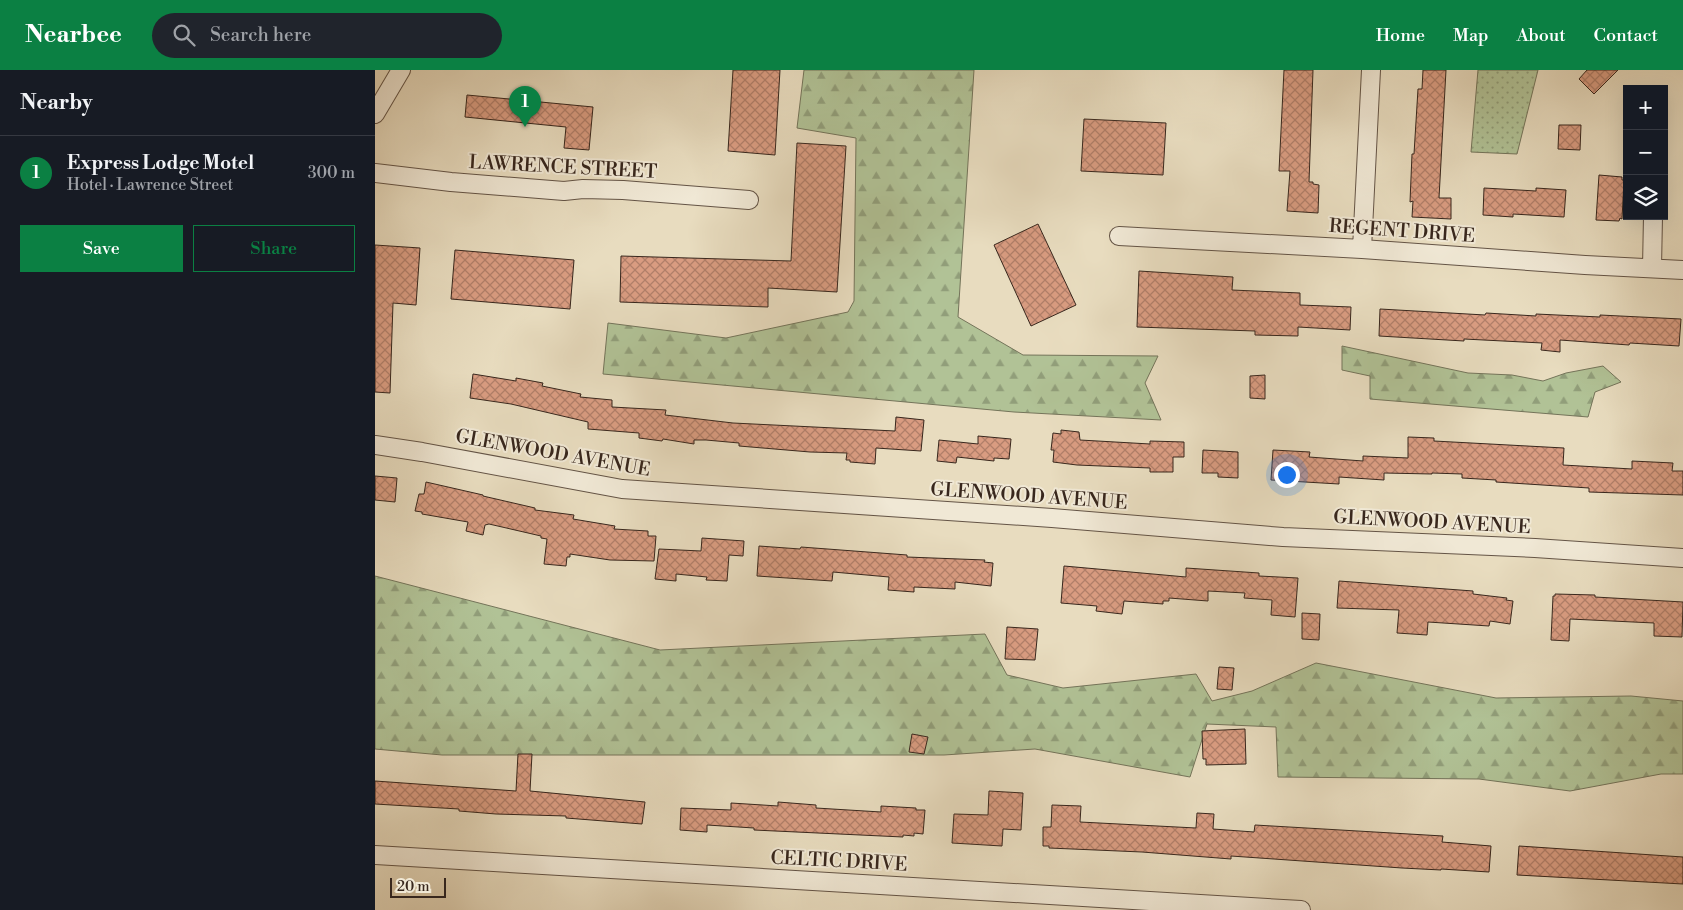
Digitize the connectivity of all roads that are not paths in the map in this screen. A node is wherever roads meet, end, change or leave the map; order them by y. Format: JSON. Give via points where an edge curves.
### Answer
{"nodes":[{"id":1,"x":401,"y":70,"type":"edge"},
{"id":2,"x":1371,"y":70,"type":"edge"},
{"id":3,"x":375,"y":114,"type":"edge"},
{"id":4,"x":375,"y":173,"type":"edge"},
{"id":5,"x":749,"y":200,"type":"dead end"},
{"id":6,"x":1653,"y":220,"type":"edge"},
{"id":7,"x":1119,"y":236,"type":"dead end"},
{"id":8,"x":1362,"y":249,"type":"junction"},
{"id":9,"x":1652,"y":268,"type":"junction"},
{"id":10,"x":1683,"y":270,"type":"edge"},
{"id":11,"x":375,"y":445,"type":"edge"},
{"id":12,"x":1683,"y":558,"type":"edge"},
{"id":13,"x":375,"y":855,"type":"edge"},
{"id":14,"x":1301,"y":910,"type":"edge"}],
"edges":[{"from":1,"to":3,"type":"street"},
{"from":2,"to":8,"type":"street"},
{"from":4,"to":5,"type":"street","name":"LAWRENCE STREET","via":[[564,191],[623,190]]},
{"from":6,"to":9,"type":"street"},
{"from":7,"to":8,"type":"street","name":"REGENT DRIVE"},
{"from":8,"to":9,"type":"street","name":"REGENT DRIVE"},
{"from":9,"to":10,"type":"street","name":"REGENT DRIVE"},
{"from":11,"to":12,"type":"street","name":"GLENWOOD AVENUE","via":[[621,489],[1283,537]]},
{"from":13,"to":14,"type":"street","name":"CELTIC DRIVE"}]}
